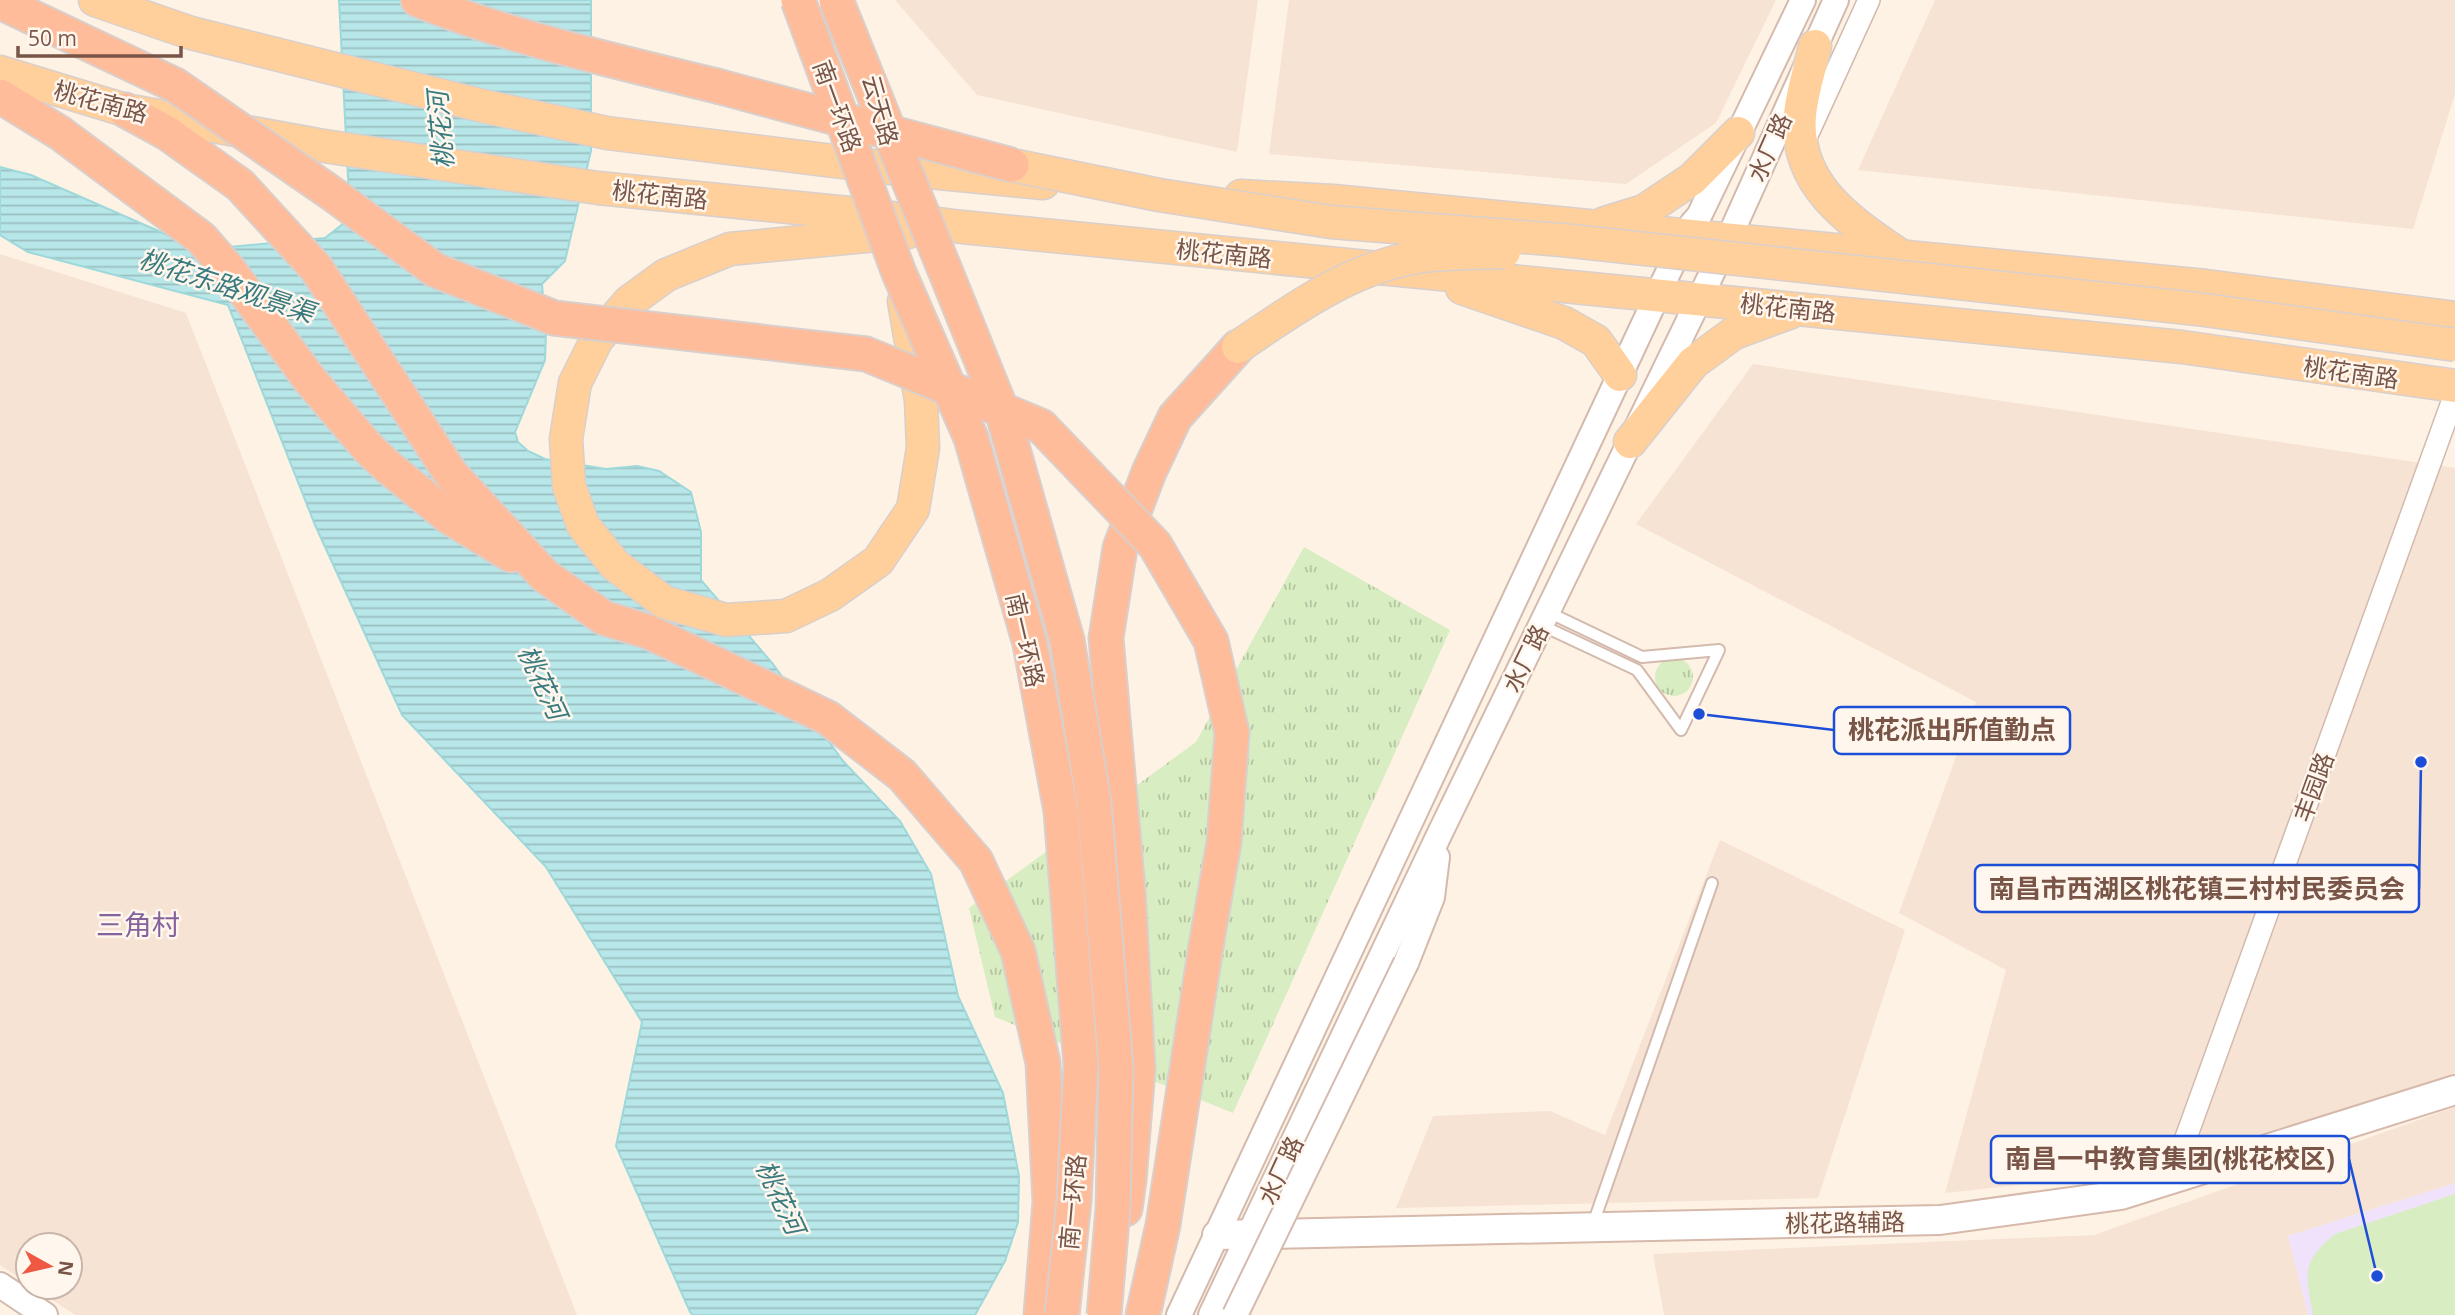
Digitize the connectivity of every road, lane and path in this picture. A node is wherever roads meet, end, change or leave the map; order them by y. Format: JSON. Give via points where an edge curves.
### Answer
{"nodes":[{"id":1,"x":94,"y":0,"type":"edge"},
{"id":2,"x":418,"y":0,"type":"edge"},
{"id":3,"x":786,"y":0,"type":"edge"},
{"id":4,"x":798,"y":0,"type":"edge"},
{"id":5,"x":806,"y":0,"type":"edge"},
{"id":6,"x":835,"y":0,"type":"edge"},
{"id":7,"x":849,"y":0,"type":"edge"},
{"id":8,"x":1791,"y":0,"type":"edge"},
{"id":9,"x":1803,"y":0,"type":"edge"},
{"id":10,"x":1836,"y":0,"type":"edge"},
{"id":11,"x":1869,"y":0,"type":"edge"},
{"id":12,"x":0,"y":2,"type":"edge"},
{"id":13,"x":1815,"y":46,"type":"junction"},
{"id":14,"x":821,"y":62,"type":"junction"},
{"id":15,"x":0,"y":72,"type":"edge"},
{"id":16,"x":0,"y":96,"type":"edge"},
{"id":17,"x":125,"y":110,"type":"junction"},
{"id":18,"x":1738,"y":133,"type":"junction"},
{"id":19,"x":1802,"y":148,"type":"junction"},
{"id":20,"x":856,"y":164,"type":"junction"},
{"id":21,"x":1012,"y":165,"type":"joint"},
{"id":22,"x":898,"y":169,"type":"junction"},
{"id":23,"x":869,"y":215,"type":"junction"},
{"id":24,"x":912,"y":220,"type":"junction"},
{"id":25,"x":962,"y":227,"type":"junction"},
{"id":26,"x":1593,"y":227,"type":"junction"},
{"id":27,"x":1686,"y":236,"type":"junction"},
{"id":28,"x":1728,"y":240,"type":"junction"},
{"id":29,"x":1902,"y":257,"type":"junction"},
{"id":30,"x":1411,"y":271,"type":"junction"},
{"id":31,"x":899,"y":273,"type":"junction"},
{"id":32,"x":1658,"y":295,"type":"junction"},
{"id":33,"x":1699,"y":299,"type":"junction"},
{"id":34,"x":1799,"y":309,"type":"junction"},
{"id":35,"x":2455,"y":318,"type":"edge"},
{"id":36,"x":2455,"y":345,"type":"edge"},
{"id":37,"x":1238,"y":347,"type":"joint"},
{"id":38,"x":2455,"y":356,"type":"edge"},
{"id":39,"x":1620,"y":375,"type":"junction"},
{"id":40,"x":2455,"y":387,"type":"edge"},
{"id":41,"x":2455,"y":394,"type":"edge"},
{"id":42,"x":1630,"y":442,"type":"junction"},
{"id":43,"x":545,"y":576,"type":"junction"},
{"id":44,"x":1544,"y":618,"type":"junction"},
{"id":45,"x":1439,"y":835,"type":"junction"},
{"id":46,"x":1712,"y":883,"type":"dead end"},
{"id":47,"x":2455,"y":1090,"type":"edge"},
{"id":48,"x":2171,"y":1180,"type":"junction"},
{"id":49,"x":1591,"y":1227,"type":"junction"},
{"id":50,"x":1249,"y":1234,"type":"junction"},
{"id":51,"x":1217,"y":1235,"type":"junction"},
{"id":52,"x":0,"y":1285,"type":"edge"},
{"id":53,"x":45,"y":1315,"type":"edge"},
{"id":54,"x":1041,"y":1315,"type":"edge"},
{"id":55,"x":1062,"y":1315,"type":"edge"},
{"id":56,"x":1106,"y":1315,"type":"edge"},
{"id":57,"x":1143,"y":1315,"type":"edge"},
{"id":58,"x":1179,"y":1315,"type":"edge"},
{"id":59,"x":1211,"y":1315,"type":"edge"},
{"id":60,"x":1235,"y":1315,"type":"edge"}],
"edges":[{"from":1,"to":20,"type":"main road","via":[[191,33],[607,133]]},
{"from":2,"to":21,"type":"highway","bridge":true,"via":[[472,22]]},
{"from":3,"to":14,"type":"highway","bridge":true},
{"from":4,"to":14,"type":"highway","name":"南一环路","bridge":true},
{"from":5,"to":20,"type":"main road","name":"云天路"},
{"from":6,"to":56,"type":"highway","name":"南一环路","bridge":true,"via":[[1003,414],[1066,640],[1094,803],[1116,1068]]},
{"from":7,"to":22,"type":"main road","name":"云天路"},
{"from":8,"to":18,"type":"street","via":[[1740,103]]},
{"from":9,"to":18,"type":"street","name":"水厂路"},
{"from":10,"to":13,"type":"street","name":"水厂路"},
{"from":11,"to":19,"type":"street"},
{"from":12,"to":57,"type":"highway","bridge":true,"via":[[174,85],[447,275],[554,318],[866,354],[1041,426],[1155,545],[1211,641],[1232,733],[1224,842],[1163,1225]]},
{"from":13,"to":19,"type":"main road","via":[[1800,116]]},
{"from":13,"to":28,"type":"street","name":"水厂路"},
{"from":14,"to":31,"type":"highway","name":"南一环路","bridge":true},
{"from":15,"to":17,"type":"main road","name":"桃花南路"},
{"from":16,"to":43,"type":"highway","via":[[60,133],[201,238],[310,380],[379,458],[449,517]]},
{"from":17,"to":23,"type":"main road","name":"桃花南路","via":[[598,188]]},
{"from":17,"to":43,"type":"highway","via":[[167,133],[240,185],[316,268],[451,474]]},
{"from":18,"to":26,"type":"main road","via":[[1692,179],[1644,211]]},
{"from":18,"to":27,"type":"street","name":"水厂路"},
{"from":19,"to":29,"type":"main road","via":[[1818,184],[1853,224]]},
{"from":20,"to":22,"type":"main road"},
{"from":20,"to":23,"type":"main road","name":"云天路"},
{"from":21,"to":36,"type":"main road","bridge":true,"via":[[1159,195],[1331,222],[1562,240],[2197,309]]},
{"from":22,"to":24,"type":"main road","name":"云天路"},
{"from":22,"to":26,"type":"main road","via":[[1060,185],[1333,201]]},
{"from":23,"to":24,"type":"main road","name":"桃花南路"},
{"from":24,"to":25,"type":"main road","name":"桃花南路"},
{"from":25,"to":30,"type":"main road","name":"桃花南路"},
{"from":25,"to":31,"type":"main road","bridge":true,"via":[[730,249],[666,275],[629,302],[597,339],[575,383],[566,439],[569,486],[583,525],[615,565],[664,602],[726,620],[786,616],[831,595],[878,561],[913,509],[923,449],[921,400]]},
{"from":26,"to":27,"type":"main road"},
{"from":27,"to":28,"type":"main road"},
{"from":27,"to":32,"type":"street","name":"水厂路"},
{"from":28,"to":29,"type":"main road"},
{"from":28,"to":33,"type":"street","name":"水厂路"},
{"from":29,"to":35,"type":"main road","via":[[2206,285]]},
{"from":30,"to":32,"type":"main road","name":"桃花南路"},
{"from":30,"to":39,"type":"main road","via":[[1564,323],[1596,341]]},
{"from":31,"to":55,"type":"highway","name":"南一环路","bridge":true,"via":[[971,438],[1030,645],[1062,811],[1081,1065]]},
{"from":32,"to":33,"type":"main road","name":"桃花南路"},
{"from":32,"to":39,"type":"street","name":"水厂路"},
{"from":33,"to":34,"type":"main road","name":"桃花南路"},
{"from":33,"to":42,"type":"street","name":"水厂路"},
{"from":34,"to":40,"type":"main road","name":"桃花南路","via":[[2182,347]]},
{"from":34,"to":42,"type":"main road","via":[[1734,333],[1693,363]]},
{"from":37,"to":38,"type":"main road","bridge":true,"via":[[1300,304],[1364,272],[1422,256],[1558,249],[2192,321]]},
{"from":37,"to":56,"type":"highway","bridge":true,"via":[[1175,417],[1149,472],[1120,548],[1106,638],[1138,1069],[1129,1180]]},
{"from":39,"to":51,"type":"street","name":"水厂路"},
{"from":41,"to":48,"type":"street","name":"丰园路"},
{"from":42,"to":44,"type":"street","name":"水厂路"},
{"from":43,"to":54,"type":"highway","via":[[604,618],[649,632],[828,718],[902,775],[976,860],[1018,951],[1043,1063],[1050,1202]]},
{"from":44,"to":44,"type":"lane","via":[[1637,670],[1681,730],[1719,650],[1642,657]]},
{"from":44,"to":45,"type":"street","name":"水厂路"},
{"from":45,"to":50,"type":"street","name":"水厂路"},
{"from":45,"to":60,"type":"street","bridge":true,"via":[[1432,897],[1406,963]]},
{"from":46,"to":49,"type":"lane"},
{"from":47,"to":48,"type":"main road","name":"桃花路辅路"},
{"from":48,"to":49,"type":"main road","name":"桃花路辅路","via":[[2121,1195],[1940,1220]]},
{"from":49,"to":50,"type":"main road","name":"桃花路辅路"},
{"from":50,"to":51,"type":"main road","name":"桃花路辅路"},
{"from":50,"to":59,"type":"street","name":"水厂路"},
{"from":51,"to":58,"type":"street","name":"水厂路"},
{"from":52,"to":53,"type":"street"}]}
